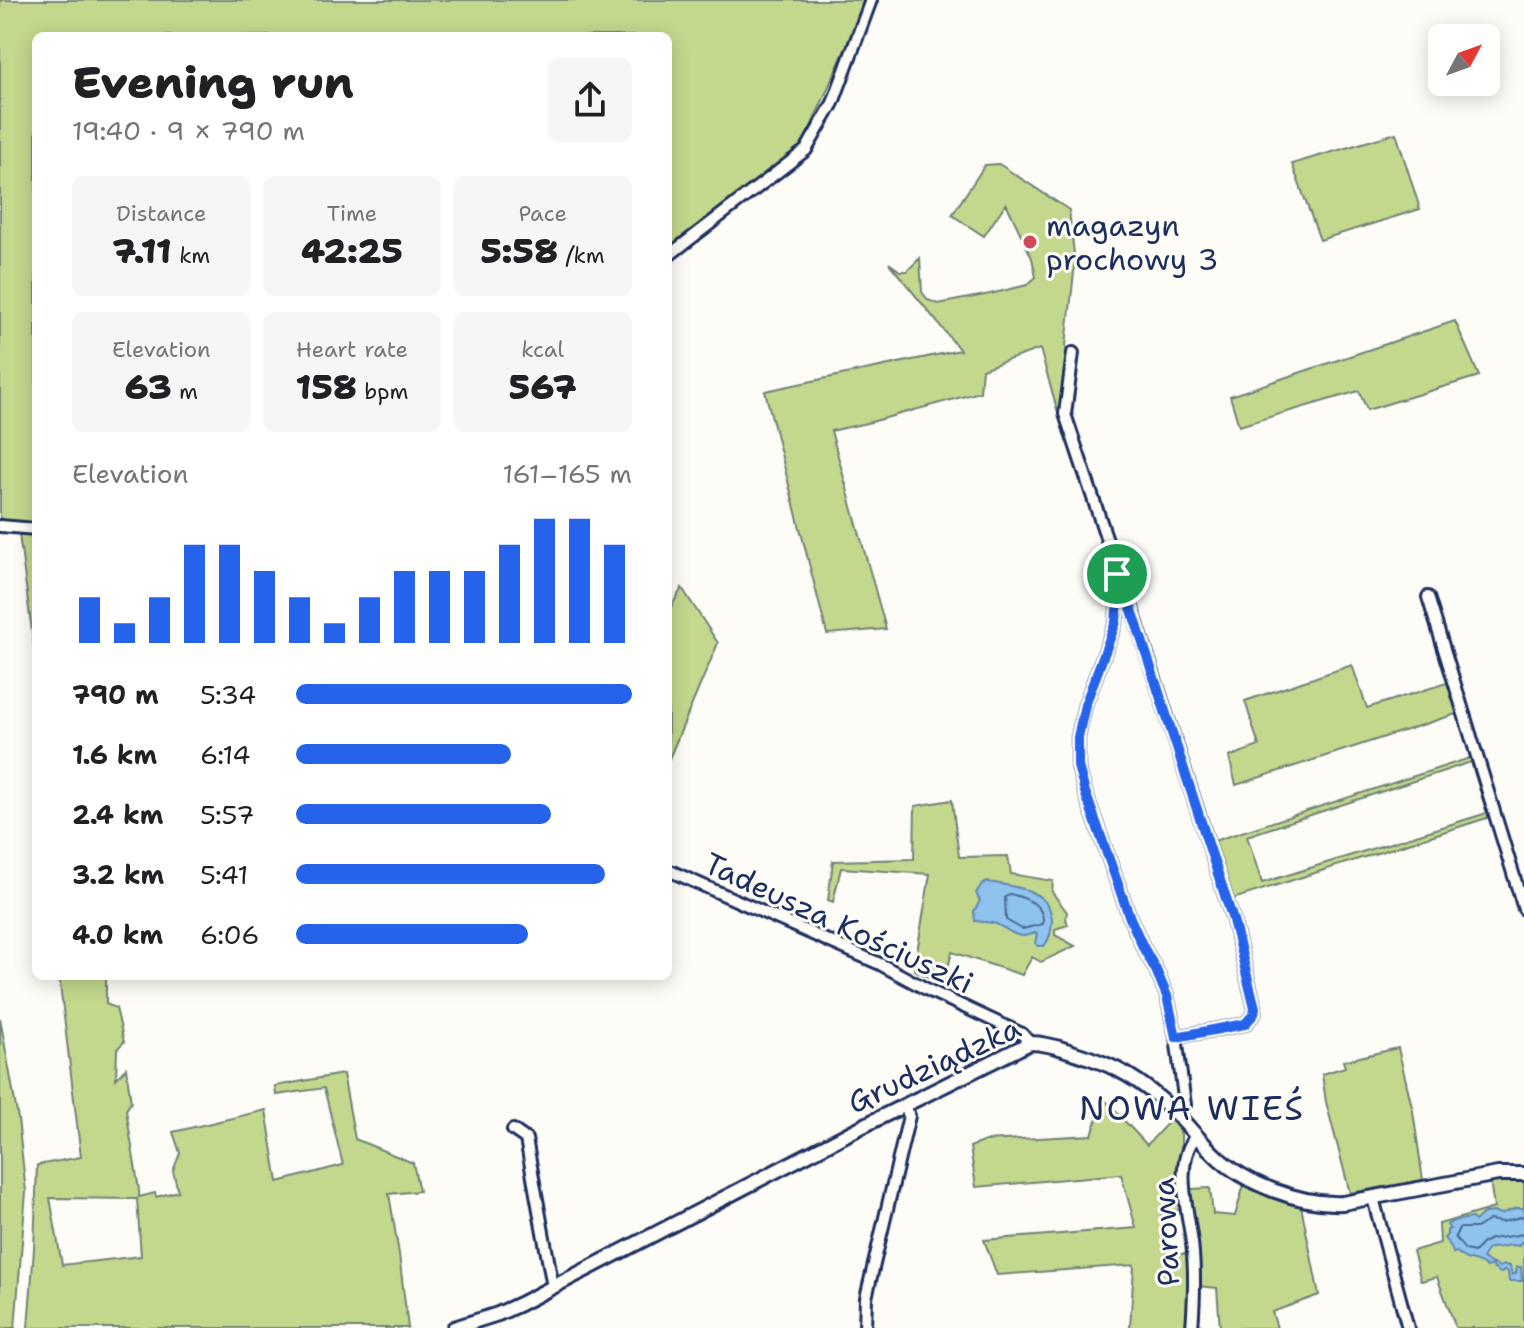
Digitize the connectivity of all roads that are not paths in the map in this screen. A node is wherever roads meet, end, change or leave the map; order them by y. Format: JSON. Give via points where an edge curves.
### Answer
{"nodes":[{"id":1,"x":871,"y":0,"type":"edge"},
{"id":2,"x":672,"y":253,"type":"edge"},
{"id":3,"x":1073,"y":353,"type":"dead end"},
{"id":4,"x":0,"y":526,"type":"edge"},
{"id":5,"x":32,"y":529,"type":"edge"},
{"id":6,"x":1117,"y":574,"type":"junction"},
{"id":7,"x":1428,"y":597,"type":"dead end"},
{"id":8,"x":672,"y":872,"type":"edge"},
{"id":9,"x":1524,"y":909,"type":"edge"},
{"id":10,"x":1176,"y":1037,"type":"junction"},
{"id":11,"x":1030,"y":1043,"type":"junction"},
{"id":12,"x":905,"y":1105,"type":"junction"},
{"id":13,"x":1178,"y":1116,"type":"junction"},
{"id":14,"x":513,"y":1130,"type":"dead end"},
{"id":15,"x":1196,"y":1136,"type":"junction"},
{"id":16,"x":1524,"y":1174,"type":"edge"},
{"id":17,"x":1373,"y":1198,"type":"junction"},
{"id":18,"x":553,"y":1287,"type":"junction"},
{"id":19,"x":454,"y":1328,"type":"edge"},
{"id":20,"x":865,"y":1328,"type":"edge"},
{"id":21,"x":1192,"y":1328,"type":"edge"},
{"id":22,"x":1408,"y":1328,"type":"edge"}],
"edges":[{"from":1,"to":2,"type":"street","via":[[833,103],[806,150]]},
{"from":3,"to":6,"type":"street","via":[[1065,414]]},
{"from":4,"to":5,"type":"street"},
{"from":6,"to":10,"type":"street","via":[[1116,622],[1085,705],[1078,766],[1130,918],[1167,996]]},
{"from":6,"to":10,"type":"street","via":[[1233,920],[1255,1008],[1245,1024]]},
{"from":7,"to":9,"type":"street"},
{"from":8,"to":11,"type":"street","name":"Tadeusza Kościuszki","via":[[880,964],[1022,1034]]},
{"from":10,"to":13,"type":"street","via":[[1185,1105]]},
{"from":11,"to":12,"type":"street","name":"Grudziądzka"},
{"from":11,"to":13,"type":"street","name":"Grudziądzka","via":[[1106,1063],[1139,1082]]},
{"from":12,"to":18,"type":"street","name":"Grudziądzka"},
{"from":12,"to":20,"type":"street","via":[[909,1116],[868,1285]]},
{"from":13,"to":15,"type":"street","name":"Grudziądzka"},
{"from":14,"to":18,"type":"street","via":[[526,1139]]},
{"from":15,"to":17,"type":"street","name":"Grudziądzka","via":[[1217,1158],[1292,1197],[1326,1204]]},
{"from":15,"to":21,"type":"street","name":"Parowa","via":[[1186,1154],[1184,1183],[1194,1260]]},
{"from":16,"to":17,"type":"street","name":"Grudziądzka","via":[[1498,1174]]},
{"from":17,"to":22,"type":"street"},
{"from":18,"to":19,"type":"street","name":"Grudziądzka"}]}
